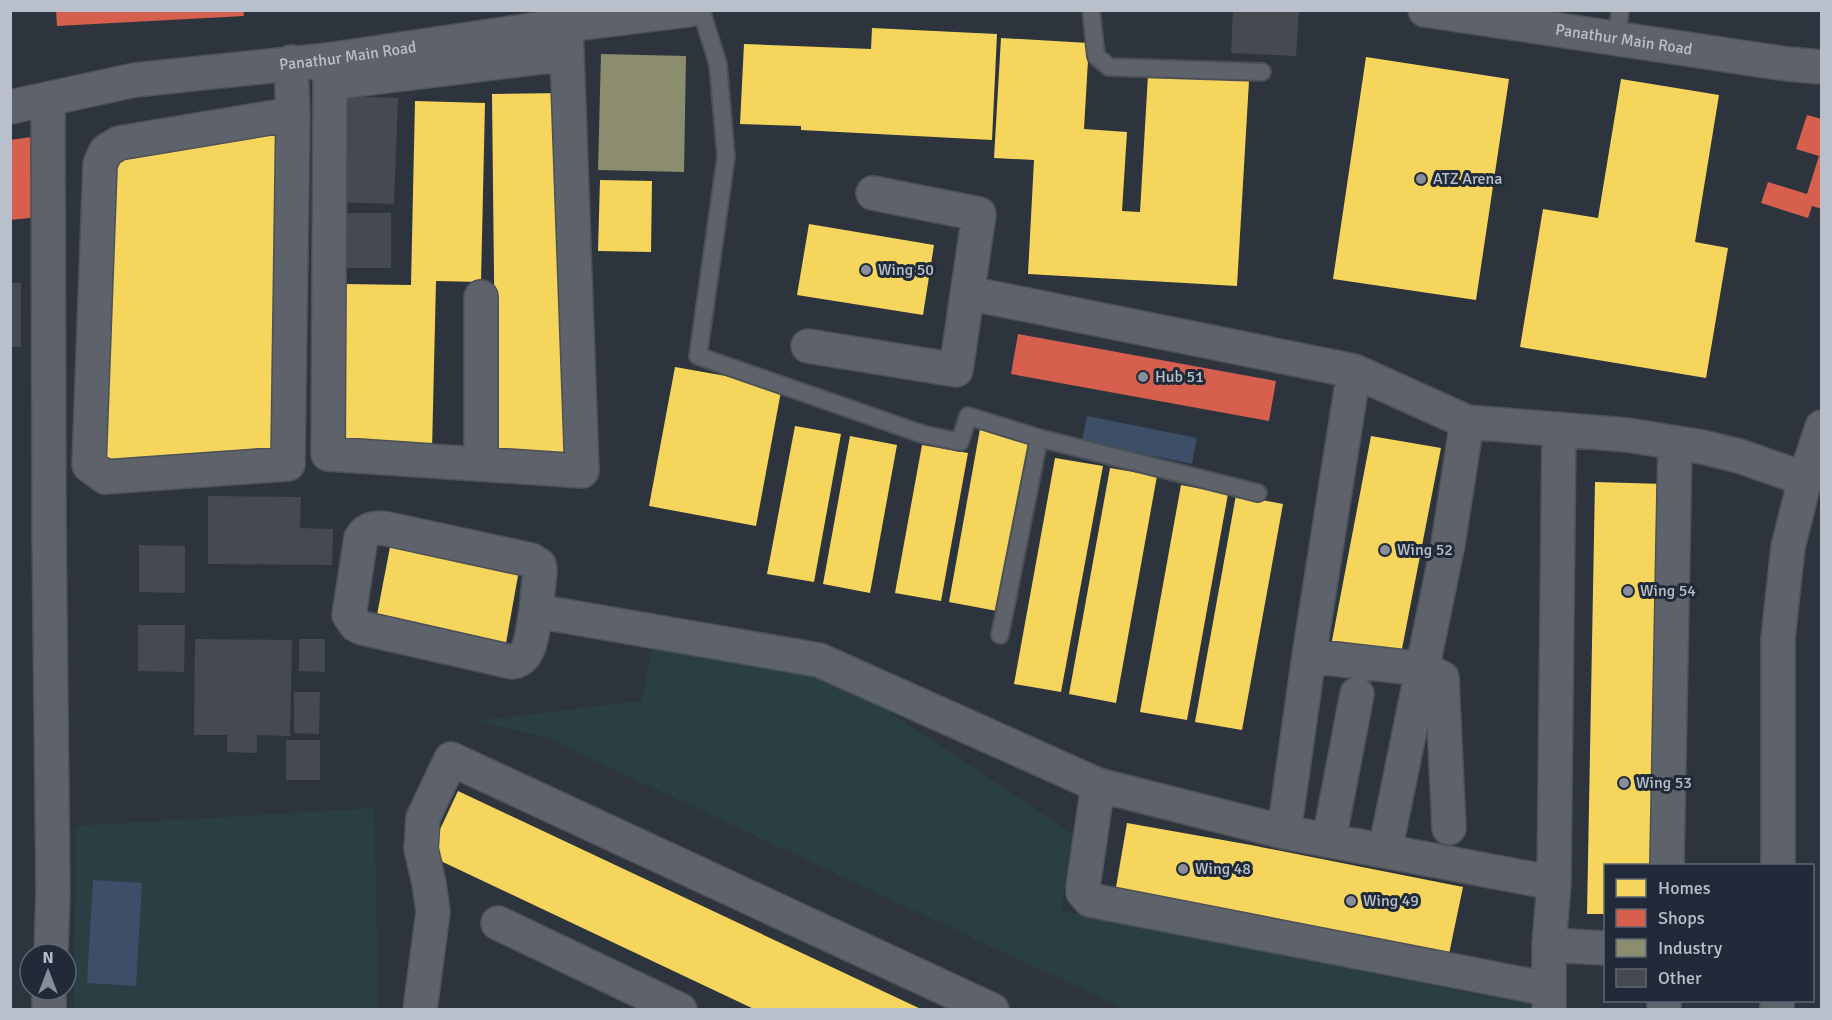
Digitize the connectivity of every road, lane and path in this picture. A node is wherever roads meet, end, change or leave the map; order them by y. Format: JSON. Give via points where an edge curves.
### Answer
{"nodes":[{"id":1,"x":687,"y":10,"type":"edge"},
{"id":2,"x":701,"y":10,"type":"edge"},
{"id":3,"x":1091,"y":10,"type":"edge"},
{"id":4,"x":1425,"y":10,"type":"edge"},
{"id":5,"x":1618,"y":25,"type":"edge"},
{"id":6,"x":566,"y":40,"type":"junction"},
{"id":7,"x":291,"y":63,"type":"junction"},
{"id":8,"x":1821,"y":67,"type":"edge"},
{"id":9,"x":328,"y":72,"type":"junction"},
{"id":10,"x":1262,"y":72,"type":"dead end"},
{"id":11,"x":48,"y":99,"type":"junction"},
{"id":12,"x":10,"y":107,"type":"edge"},
{"id":13,"x":293,"y":114,"type":"junction"},
{"id":14,"x":873,"y":193,"type":"dead end"},
{"id":15,"x":968,"y":293,"type":"junction"},
{"id":16,"x":481,"y":297,"type":"dead end"},
{"id":17,"x":808,"y":346,"type":"dead end"},
{"id":18,"x":1354,"y":371,"type":"junction"},
{"id":19,"x":1467,"y":422,"type":"junction"},
{"id":20,"x":1559,"y":429,"type":"junction"},
{"id":21,"x":1821,"y":432,"type":"edge"},
{"id":22,"x":1039,"y":438,"type":"junction"},
{"id":23,"x":1675,"y":443,"type":"junction"},
{"id":24,"x":481,"y":464,"type":"junction"},
{"id":25,"x":1805,"y":479,"type":"junction"},
{"id":26,"x":1258,"y":492,"type":"dead end"},
{"id":27,"x":536,"y":610,"type":"junction"},
{"id":28,"x":1000,"y":635,"type":"dead end"},
{"id":29,"x":1310,"y":656,"type":"junction"},
{"id":30,"x":1422,"y":669,"type":"junction"},
{"id":31,"x":1357,"y":694,"type":"dead end"},
{"id":32,"x":1098,"y":785,"type":"junction"},
{"id":33,"x":1449,"y":828,"type":"dead end"},
{"id":34,"x":1284,"y":831,"type":"junction"},
{"id":35,"x":1329,"y":840,"type":"junction"},
{"id":36,"x":1385,"y":851,"type":"junction"},
{"id":37,"x":1667,"y":864,"type":"edge"},
{"id":38,"x":1778,"y":864,"type":"edge"},
{"id":39,"x":1554,"y":883,"type":"junction"},
{"id":40,"x":498,"y":922,"type":"dead end"},
{"id":41,"x":51,"y":942,"type":"edge"},
{"id":42,"x":1549,"y":945,"type":"junction"},
{"id":43,"x":1604,"y":948,"type":"edge"},
{"id":44,"x":1548,"y":999,"type":"edge"},
{"id":45,"x":420,"y":1010,"type":"edge"},
{"id":46,"x":680,"y":1010,"type":"edge"},
{"id":47,"x":992,"y":1010,"type":"edge"}],
"edges":[{"from":1,"to":6,"type":"street","name":"Panathur Main Road"},
{"from":2,"to":22,"type":"lane","via":[[718,64],[726,157],[698,356],[922,434],[960,442],[968,416]]},
{"from":3,"to":10,"type":"lane","via":[[1096,56],[1109,67]]},
{"from":4,"to":5,"type":"street","name":"Panathur Main Road"},
{"from":5,"to":8,"type":"street","name":"Panathur Main Road","via":[[1787,64]]},
{"from":6,"to":9,"type":"street","name":"Panathur Main Road"},
{"from":6,"to":24,"type":"street","via":[[582,471]]},
{"from":7,"to":9,"type":"street","name":"Panathur Main Road"},
{"from":7,"to":11,"type":"street","name":"Panathur Main Road","via":[[135,80]]},
{"from":7,"to":13,"type":"street"},
{"from":9,"to":24,"type":"street","via":[[328,454]]},
{"from":11,"to":12,"type":"street","name":"Panathur Main Road"},
{"from":11,"to":41,"type":"street"},
{"from":13,"to":13,"type":"street","via":[[118,143],[106,151],[100,164],[89,465],[105,477],[288,464]]},
{"from":14,"to":15,"type":"street","via":[[979,214]]},
{"from":15,"to":17,"type":"street","via":[[956,370]]},
{"from":15,"to":18,"type":"street"},
{"from":16,"to":24,"type":"street"},
{"from":18,"to":19,"type":"street"},
{"from":18,"to":29,"type":"street"},
{"from":19,"to":20,"type":"street"},
{"from":19,"to":30,"type":"street","via":[[1448,544]]},
{"from":20,"to":23,"type":"street"},
{"from":20,"to":39,"type":"street"},
{"from":21,"to":25,"type":"street"},
{"from":22,"to":26,"type":"lane"},
{"from":22,"to":28,"type":"lane"},
{"from":23,"to":25,"type":"street","via":[[1739,456]]},
{"from":23,"to":37,"type":"street"},
{"from":25,"to":38,"type":"street","via":[[1788,547],[1778,639]]},
{"from":27,"to":27,"type":"street","via":[[540,570],[536,561],[383,528],[366,530],[361,538],[349,615],[362,628],[512,662],[525,657]]},
{"from":27,"to":32,"type":"street","via":[[819,660]]},
{"from":29,"to":30,"type":"street"},
{"from":29,"to":34,"type":"street"},
{"from":30,"to":33,"type":"street","via":[[1443,678]]},
{"from":30,"to":36,"type":"street"},
{"from":31,"to":35,"type":"street"},
{"from":32,"to":34,"type":"street"},
{"from":32,"to":44,"type":"street","via":[[1083,887],[1090,900]]},
{"from":34,"to":35,"type":"street"},
{"from":35,"to":36,"type":"street"},
{"from":36,"to":39,"type":"street"},
{"from":39,"to":42,"type":"street"},
{"from":40,"to":46,"type":"street"},
{"from":42,"to":43,"type":"street"},
{"from":42,"to":44,"type":"street"},
{"from":45,"to":47,"type":"street","via":[[433,912],[421,849],[423,818],[451,759]]}]}
